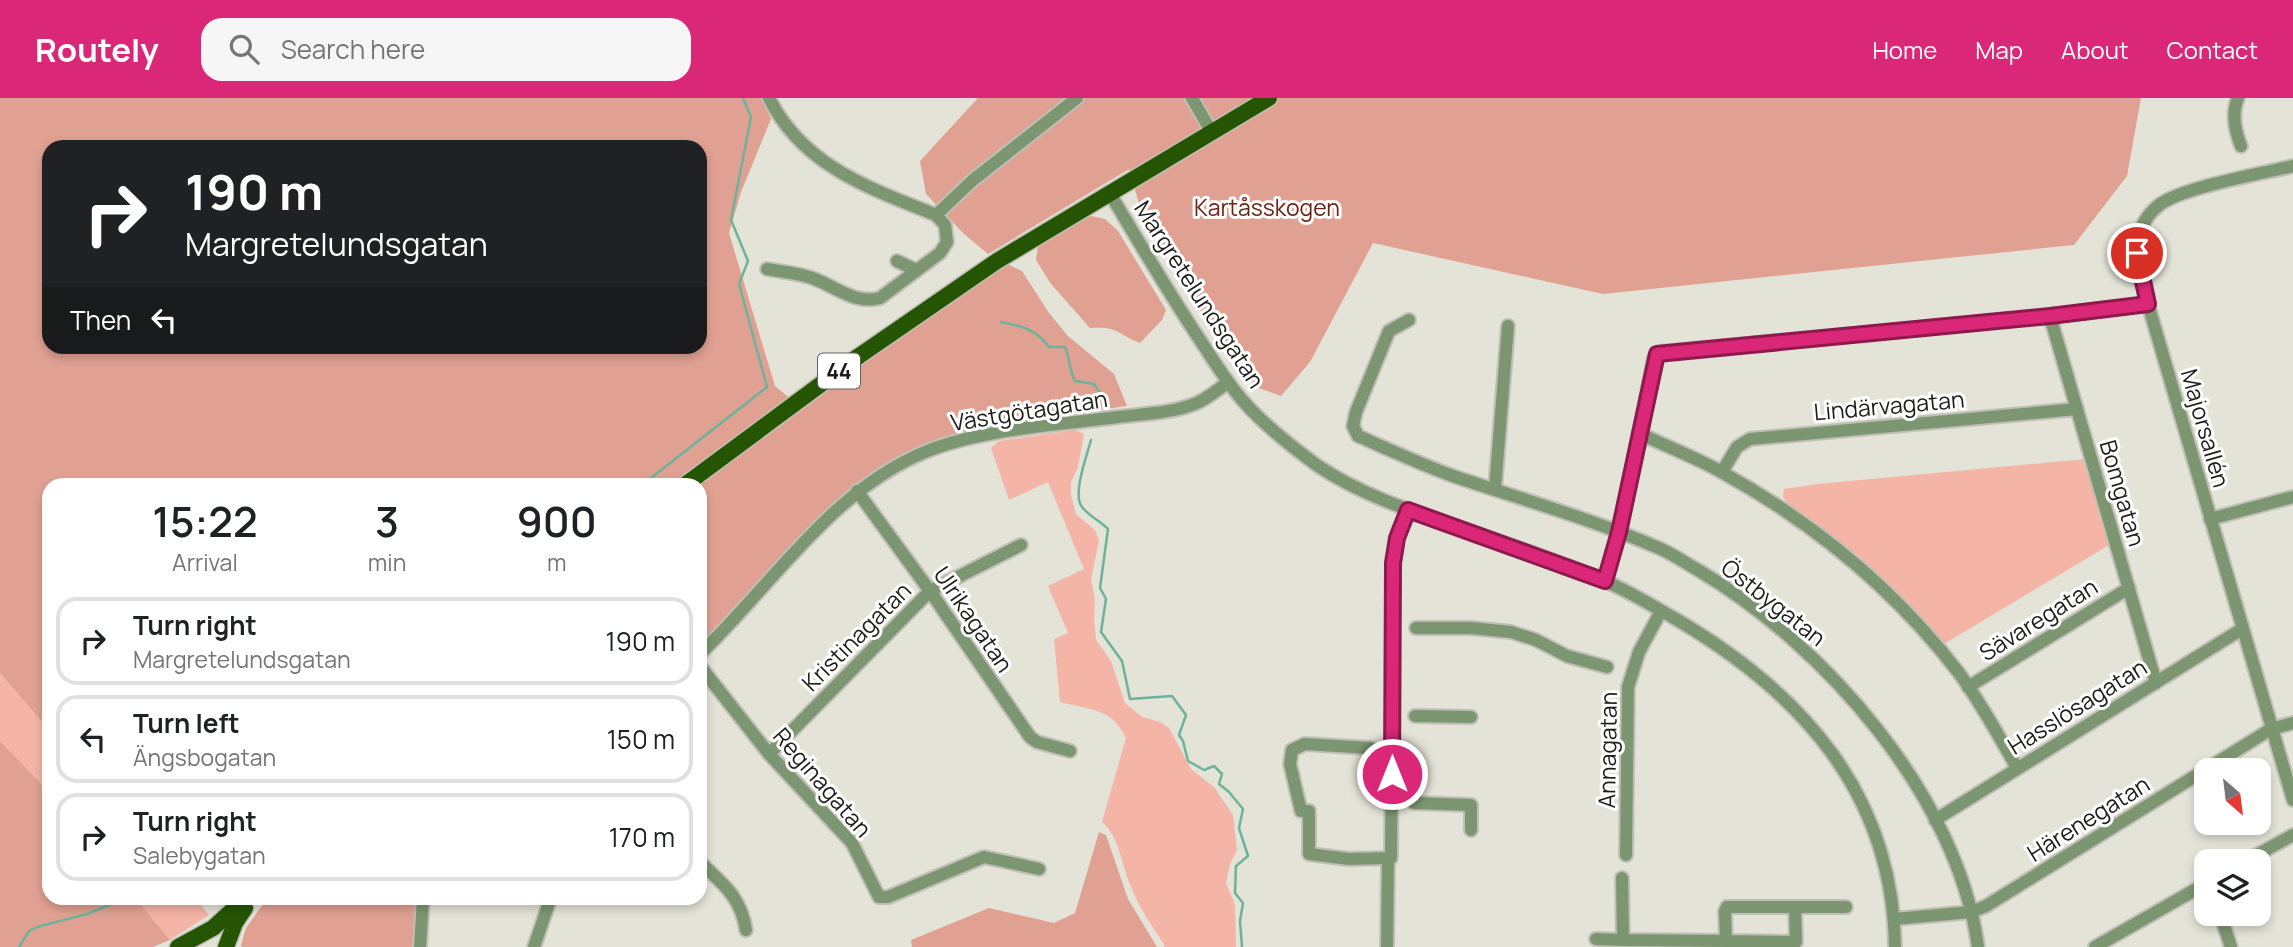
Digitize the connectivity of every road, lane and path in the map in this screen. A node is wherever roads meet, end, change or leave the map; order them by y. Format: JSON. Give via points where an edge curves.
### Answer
{"nodes":[{"id":1,"x":769,"y":98,"type":"edge"},
{"id":2,"x":1077,"y":98,"type":"edge"},
{"id":3,"x":1192,"y":98,"type":"edge"},
{"id":4,"x":1269,"y":98,"type":"edge"},
{"id":5,"x":2238,"y":98,"type":"edge"},
{"id":6,"x":1212,"y":133,"type":"junction"},
{"id":7,"x":2241,"y":146,"type":"dead end"},
{"id":8,"x":2293,"y":166,"type":"edge"},
{"id":9,"x":1110,"y":192,"type":"junction"},
{"id":10,"x":936,"y":215,"type":"junction"},
{"id":11,"x":897,"y":261,"type":"dead end"},
{"id":12,"x":767,"y":269,"type":"dead end"},
{"id":13,"x":916,"y":271,"type":"junction"},
{"id":14,"x":2148,"y":304,"type":"junction"},
{"id":15,"x":2050,"y":316,"type":"junction"},
{"id":16,"x":1409,"y":320,"type":"dead end"},
{"id":17,"x":1508,"y":327,"type":"dead end"},
{"id":18,"x":1228,"y":382,"type":"junction"},
{"id":19,"x":2077,"y":409,"type":"junction"},
{"id":20,"x":1639,"y":433,"type":"junction"},
{"id":21,"x":1722,"y":472,"type":"junction"},
{"id":22,"x":694,"y":478,"type":"edge"},
{"id":23,"x":1495,"y":489,"type":"junction"},
{"id":24,"x":857,"y":491,"type":"junction"},
{"id":25,"x":2293,"y":497,"type":"edge"},
{"id":26,"x":1408,"y":510,"type":"junction"},
{"id":27,"x":2210,"y":519,"type":"junction"},
{"id":28,"x":1619,"y":532,"type":"junction"},
{"id":29,"x":1021,"y":545,"type":"dead end"},
{"id":30,"x":1605,"y":581,"type":"junction"},
{"id":31,"x":2129,"y":588,"type":"junction"},
{"id":32,"x":930,"y":591,"type":"junction"},
{"id":33,"x":1661,"y":611,"type":"junction"},
{"id":34,"x":1416,"y":628,"type":"dead end"},
{"id":35,"x":2242,"y":629,"type":"junction"},
{"id":36,"x":707,"y":647,"type":"edge"},
{"id":37,"x":1607,"y":667,"type":"dead end"},
{"id":38,"x":707,"y":675,"type":"edge"},
{"id":39,"x":2157,"y":682,"type":"junction"},
{"id":40,"x":1968,"y":687,"type":"junction"},
{"id":41,"x":1415,"y":716,"type":"dead end"},
{"id":42,"x":1471,"y":717,"type":"dead end"},
{"id":43,"x":2293,"y":723,"type":"edge"},
{"id":44,"x":2271,"y":729,"type":"junction"},
{"id":45,"x":1370,"y":748,"type":"dead end"},
{"id":46,"x":1070,"y":751,"type":"dead end"},
{"id":47,"x":769,"y":754,"type":"junction"},
{"id":48,"x":2017,"y":768,"type":"junction"},
{"id":49,"x":2293,"y":800,"type":"edge"},
{"id":50,"x":1414,"y":803,"type":"dead end"},
{"id":51,"x":1935,"y":820,"type":"junction"},
{"id":52,"x":1471,"y":830,"type":"dead end"},
{"id":53,"x":2293,"y":835,"type":"edge"},
{"id":54,"x":2268,"y":849,"type":"edge"},
{"id":55,"x":1390,"y":855,"type":"junction"},
{"id":56,"x":1626,"y":855,"type":"dead end"},
{"id":57,"x":707,"y":869,"type":"edge"},
{"id":58,"x":1039,"y":869,"type":"dead end"},
{"id":59,"x":1622,"y":878,"type":"dead end"},
{"id":60,"x":2194,"y":890,"type":"edge"},
{"id":61,"x":238,"y":905,"type":"edge"},
{"id":62,"x":247,"y":905,"type":"edge"},
{"id":63,"x":423,"y":905,"type":"edge"},
{"id":64,"x":548,"y":905,"type":"edge"},
{"id":65,"x":1795,"y":907,"type":"junction"},
{"id":66,"x":1846,"y":907,"type":"dead end"},
{"id":67,"x":1971,"y":912,"type":"junction"},
{"id":68,"x":1894,"y":919,"type":"junction"},
{"id":69,"x":2224,"y":926,"type":"edge"},
{"id":70,"x":746,"y":930,"type":"dead end"},
{"id":71,"x":1596,"y":939,"type":"dead end"},
{"id":72,"x":1623,"y":940,"type":"junction"},
{"id":73,"x":1726,"y":941,"type":"junction"},
{"id":74,"x":178,"y":947,"type":"edge"},
{"id":75,"x":226,"y":947,"type":"edge"},
{"id":76,"x":420,"y":947,"type":"edge"},
{"id":77,"x":534,"y":947,"type":"edge"},
{"id":78,"x":1387,"y":947,"type":"edge"},
{"id":79,"x":1895,"y":947,"type":"edge"},
{"id":80,"x":1978,"y":947,"type":"edge"},
{"id":81,"x":2095,"y":947,"type":"edge"},
{"id":82,"x":2231,"y":947,"type":"edge"}],
"edges":[{"from":1,"to":10,"type":"street","via":[[809,152],[877,192]]},
{"from":2,"to":10,"type":"street"},
{"from":3,"to":6,"type":"street"},
{"from":4,"to":6,"type":"main road","number":"44"},
{"from":5,"to":7,"type":"street","via":[[2235,128]]},
{"from":6,"to":9,"type":"main road","number":"44"},
{"from":8,"to":14,"type":"street","name":"Majorsallén","via":[[2187,192],[2160,204],[2144,223],[2137,242]]},
{"from":9,"to":18,"type":"street","name":"Margretelundsgatan"},
{"from":9,"to":22,"type":"main road","number":"44","via":[[997,261]]},
{"from":10,"to":13,"type":"street","via":[[945,225],[947,242]]},
{"from":11,"to":13,"type":"street"},
{"from":12,"to":13,"type":"street","via":[[811,278],[869,301]]},
{"from":14,"to":15,"type":"street"},
{"from":14,"to":27,"type":"street","name":"Majorsallén"},
{"from":15,"to":19,"type":"street","name":"Bomgatan"},
{"from":15,"to":20,"type":"street","via":[[1657,354]]},
{"from":16,"to":23,"type":"street","name":"Östbygatan","via":[[1390,331],[1356,412],[1353,426],[1358,436]]},
{"from":17,"to":23,"type":"street"},
{"from":18,"to":24,"type":"street","name":"Västgötagatan","via":[[1196,404],[1164,412],[956,442],[912,457]]},
{"from":18,"to":26,"type":"street","name":"Margretelundsgatan","via":[[1257,416],[1318,466]]},
{"from":19,"to":21,"type":"street","name":"Lindärvagatan","via":[[1750,439],[1737,447]]},
{"from":19,"to":31,"type":"street","name":"Bomgatan"},
{"from":20,"to":21,"type":"street"},
{"from":20,"to":28,"type":"street"},
{"from":21,"to":40,"type":"street","via":[[1795,516],[1859,568],[1914,620]]},
{"from":23,"to":28,"type":"street","name":"Östbygatan"},
{"from":24,"to":32,"type":"street","name":"Ulrikagatan"},
{"from":24,"to":36,"type":"street","name":"Västgötagatan"},
{"from":25,"to":27,"type":"street"},
{"from":26,"to":30,"type":"street","name":"Margretelundsgatan"},
{"from":26,"to":55,"type":"street","via":[[1393,563]]},
{"from":27,"to":35,"type":"street","name":"Majorsallén"},
{"from":28,"to":30,"type":"street"},
{"from":28,"to":51,"type":"street","name":"Östbygatan","via":[[1664,550],[1731,589],[1812,657],[1879,732]]},
{"from":29,"to":32,"type":"street","name":"Kristinagatan"},
{"from":30,"to":33,"type":"street","name":"Margretelundsgatan"},
{"from":31,"to":39,"type":"street","name":"Bomgatan"},
{"from":31,"to":40,"type":"street","name":"Sävaregatan"},
{"from":32,"to":46,"type":"street","name":"Ulrikagatan","via":[[1030,737]]},
{"from":32,"to":47,"type":"street","name":"Kristinagatan"},
{"from":33,"to":56,"type":"street","name":"Annagatan","via":[[1639,652],[1628,687]]},
{"from":33,"to":68,"type":"street","name":"Margretelundsgatan","via":[[1711,640],[1758,676],[1794,708],[1828,748],[1875,832],[1888,874]]},
{"from":34,"to":37,"type":"street","via":[[1511,632]]},
{"from":35,"to":39,"type":"street","name":"Hasslösagatan"},
{"from":35,"to":44,"type":"street","name":"Majorsallén"},
{"from":38,"to":47,"type":"street","name":"Reginagatan"},
{"from":39,"to":48,"type":"street","name":"Hasslösagatan"},
{"from":40,"to":48,"type":"street"},
{"from":41,"to":42,"type":"street"},
{"from":43,"to":44,"type":"street","name":"Härenegatan"},
{"from":44,"to":49,"type":"street","name":"Majorsallén"},
{"from":44,"to":67,"type":"street","name":"Härenegatan"},
{"from":45,"to":55,"type":"street","via":[[1305,744],[1292,750],[1290,764],[1301,811],[1309,811],[1309,855],[1358,859]]},
{"from":47,"to":58,"type":"street","name":"Reginagatan","via":[[852,843],[882,898],[984,857]]},
{"from":48,"to":51,"type":"street","name":"Hasslösagatan"},
{"from":50,"to":52,"type":"street","via":[[1471,805]]},
{"from":51,"to":67,"type":"street","name":"Östbygatan","via":[[1960,872]]},
{"from":53,"to":54,"type":"street"},
{"from":55,"to":78,"type":"street"},
{"from":57,"to":70,"type":"street","via":[[732,892]]},
{"from":59,"to":72,"type":"street"},
{"from":60,"to":81,"type":"street"},
{"from":61,"to":74,"type":"main road","via":[[213,928]]},
{"from":62,"to":75,"type":"main road"},
{"from":63,"to":76,"type":"street"},
{"from":64,"to":77,"type":"street"},
{"from":65,"to":66,"type":"street"},
{"from":65,"to":73,"type":"street","via":[[1727,907]]},
{"from":65,"to":73,"type":"street","via":[[1796,942]]},
{"from":67,"to":68,"type":"street","name":"Härenegatan"},
{"from":67,"to":80,"type":"street","name":"Östbygatan"},
{"from":68,"to":79,"type":"street","name":"Margretelundsgatan"},
{"from":69,"to":82,"type":"street"},
{"from":71,"to":72,"type":"street"},
{"from":72,"to":73,"type":"street"}]}
